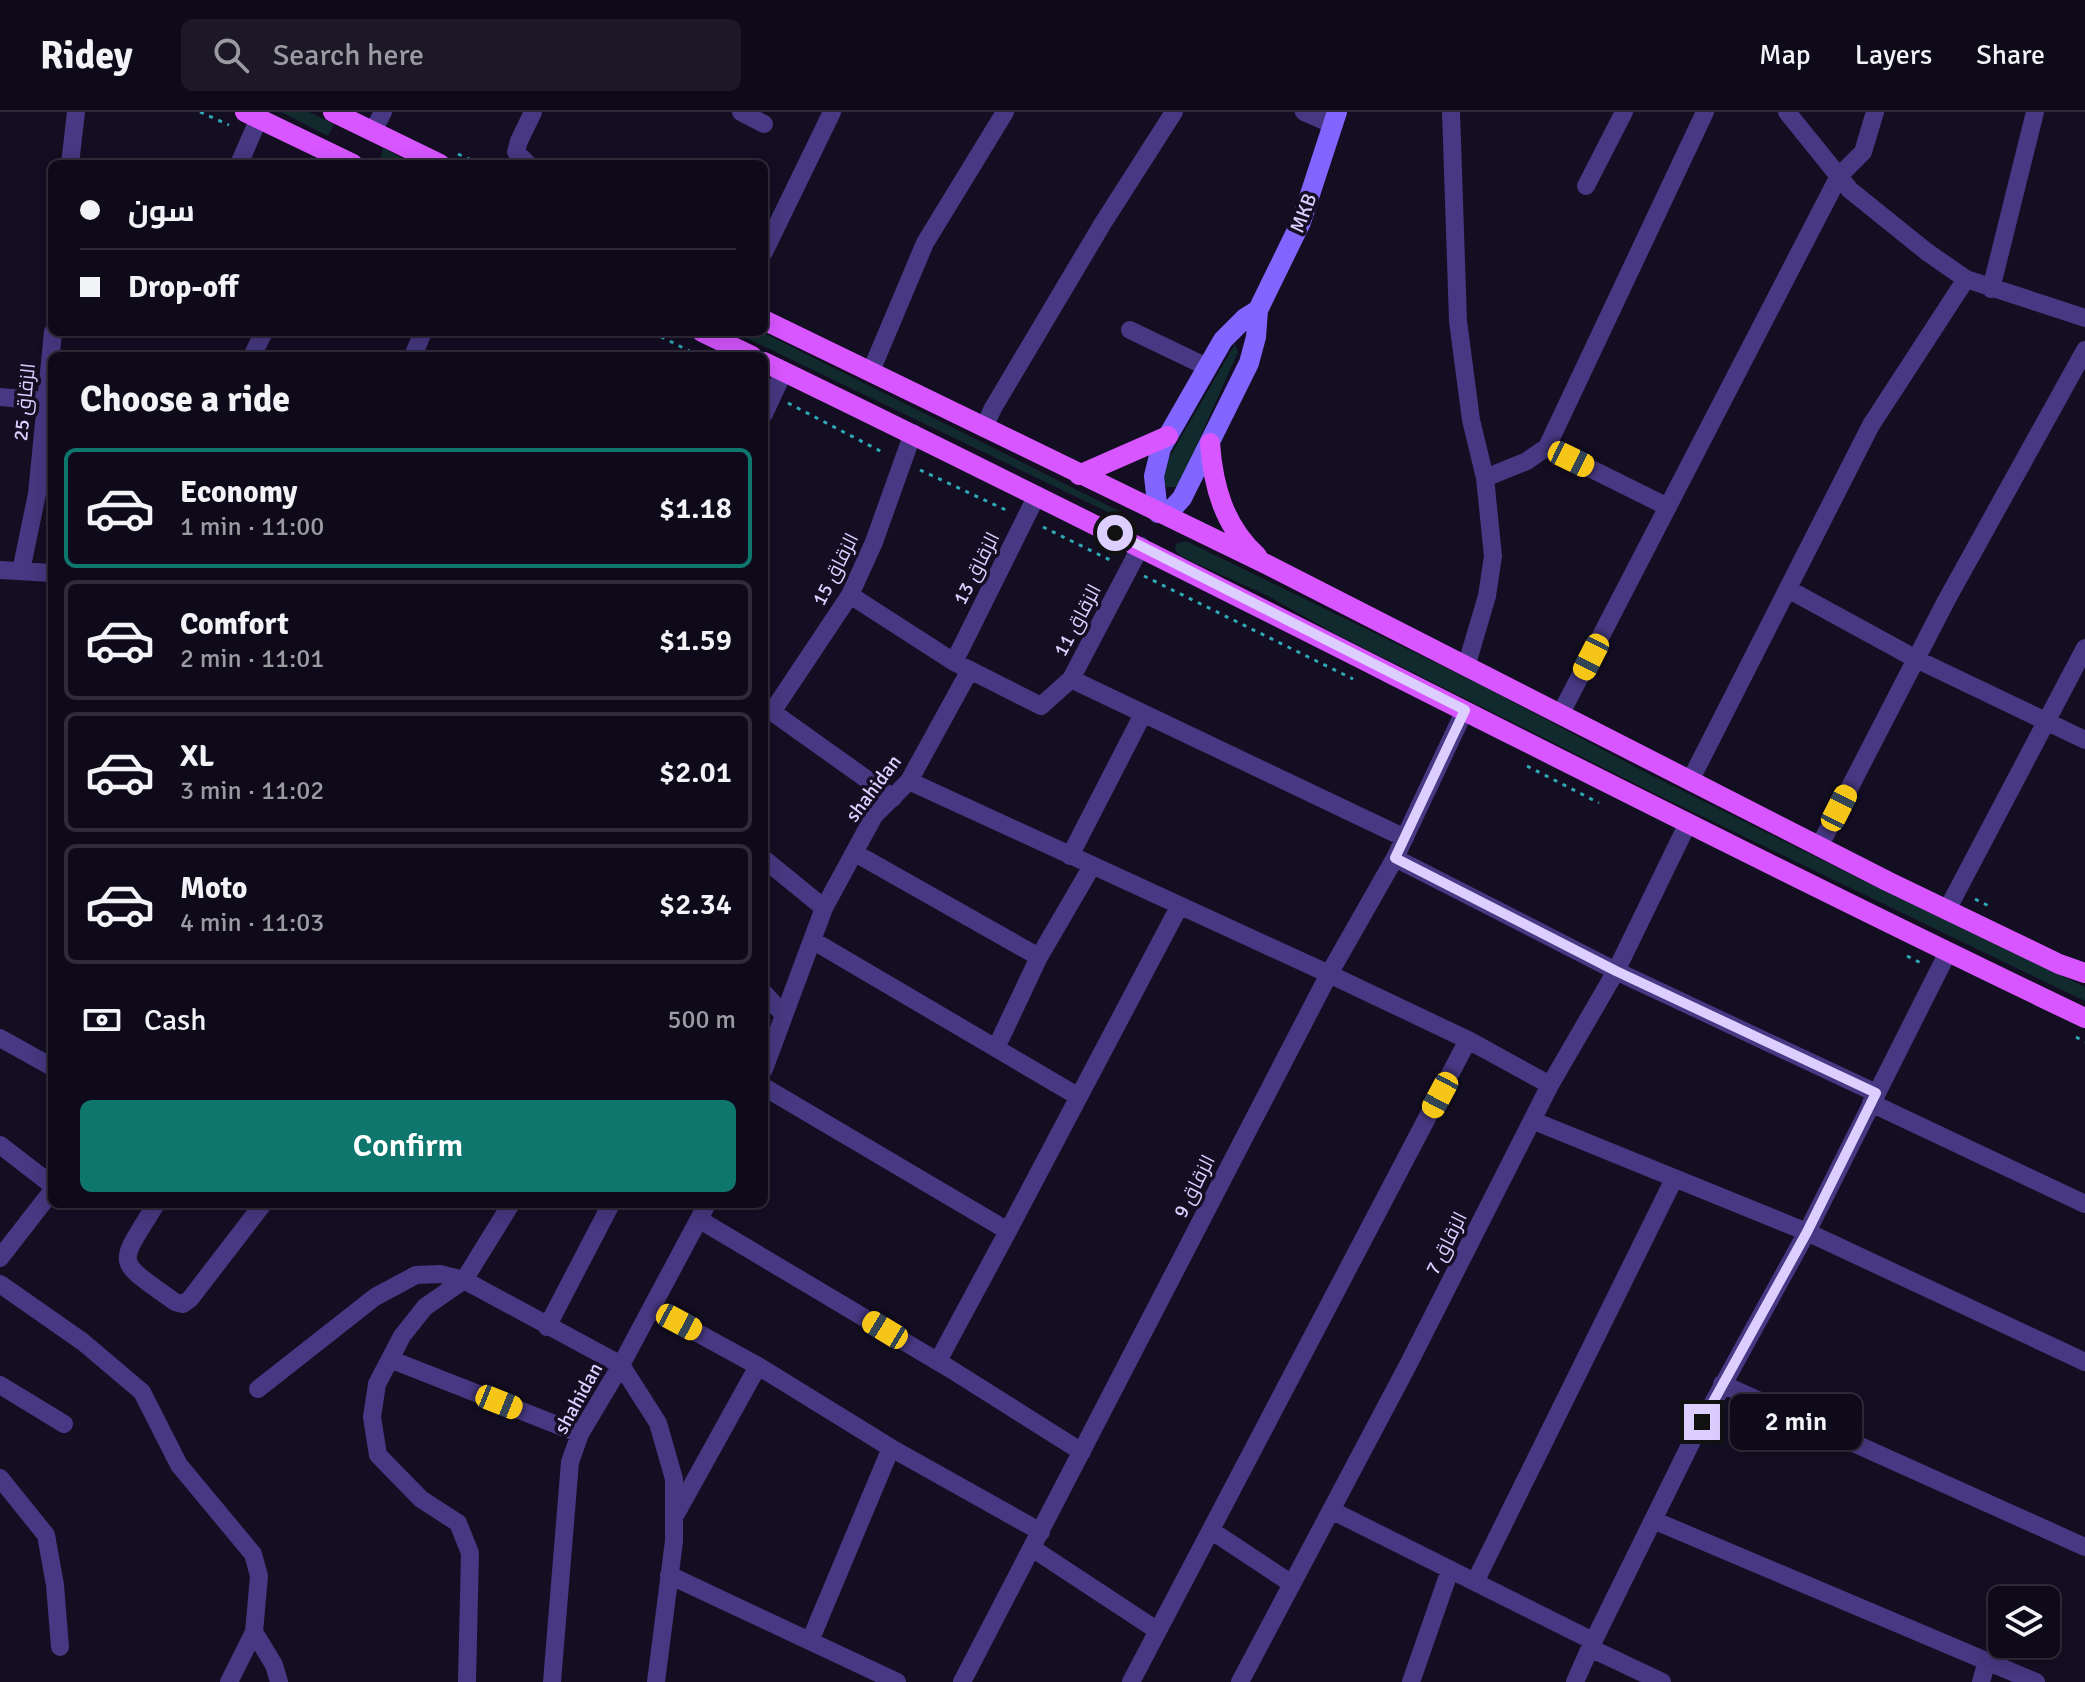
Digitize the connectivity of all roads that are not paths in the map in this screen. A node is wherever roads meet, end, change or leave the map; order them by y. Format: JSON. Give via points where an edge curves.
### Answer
{"nodes":[{"id":1,"x":76,"y":112,"type":"edge"},
{"id":2,"x":333,"y":112,"type":"edge"},
{"id":3,"x":383,"y":112,"type":"edge"},
{"id":4,"x":533,"y":112,"type":"edge"},
{"id":5,"x":741,"y":112,"type":"edge"},
{"id":6,"x":832,"y":112,"type":"edge"},
{"id":7,"x":1005,"y":112,"type":"edge"},
{"id":8,"x":1174,"y":112,"type":"edge"},
{"id":9,"x":1304,"y":112,"type":"edge"},
{"id":10,"x":1451,"y":112,"type":"edge"},
{"id":11,"x":1624,"y":112,"type":"edge"},
{"id":12,"x":1705,"y":112,"type":"edge"},
{"id":13,"x":1787,"y":112,"type":"edge"},
{"id":14,"x":1875,"y":112,"type":"edge"},
{"id":15,"x":2035,"y":112,"type":"edge"},
{"id":16,"x":252,"y":115,"type":"edge"},
{"id":17,"x":1336,"y":118,"type":"edge"},
{"id":18,"x":764,"y":124,"type":"dead end"},
{"id":19,"x":372,"y":131,"type":"junction"},
{"id":20,"x":70,"y":160,"type":"edge"},
{"id":21,"x":240,"y":160,"type":"edge"},
{"id":22,"x":343,"y":160,"type":"edge"},
{"id":23,"x":349,"y":160,"type":"edge"},
{"id":24,"x":432,"y":160,"type":"edge"},
{"id":25,"x":524,"y":160,"type":"edge"},
{"id":26,"x":1839,"y":176,"type":"junction"},
{"id":27,"x":1586,"y":186,"type":"dead end"},
{"id":28,"x":768,"y":244,"type":"edge"},
{"id":29,"x":1966,"y":279,"type":"junction"},
{"id":30,"x":1991,"y":289,"type":"junction"},
{"id":31,"x":1258,"y":310,"type":"junction"},
{"id":32,"x":2085,"y":318,"type":"edge"},
{"id":33,"x":768,"y":322,"type":"edge"},
{"id":34,"x":1130,"y":330,"type":"dead end"},
{"id":35,"x":710,"y":336,"type":"edge"},
{"id":36,"x":2085,"y":350,"type":"edge"},
{"id":37,"x":744,"y":352,"type":"edge"},
{"id":38,"x":768,"y":364,"type":"edge"},
{"id":39,"x":1207,"y":367,"type":"junction"},
{"id":40,"x":784,"y":371,"type":"junction"},
{"id":41,"x":871,"y":371,"type":"junction"},
{"id":42,"x":48,"y":381,"type":"edge"},
{"id":43,"x":0,"y":397,"type":"edge"},
{"id":44,"x":46,"y":401,"type":"junction"},
{"id":45,"x":768,"y":406,"type":"edge"},
{"id":46,"x":984,"y":428,"type":"junction"},
{"id":47,"x":913,"y":433,"type":"junction"},
{"id":48,"x":1168,"y":436,"type":"junction"},
{"id":49,"x":1210,"y":443,"type":"junction"},
{"id":50,"x":1547,"y":447,"type":"junction"},
{"id":51,"x":1079,"y":475,"type":"junction"},
{"id":52,"x":1485,"y":478,"type":"junction"},
{"id":53,"x":1037,"y":495,"type":"junction"},
{"id":54,"x":1668,"y":507,"type":"junction"},
{"id":55,"x":1158,"y":513,"type":"junction"},
{"id":56,"x":1141,"y":546,"type":"junction"},
{"id":57,"x":1266,"y":564,"type":"junction"},
{"id":58,"x":0,"y":570,"type":"edge"},
{"id":59,"x":21,"y":571,"type":"junction"},
{"id":60,"x":48,"y":573,"type":"edge"},
{"id":61,"x":1788,"y":589,"type":"junction"},
{"id":62,"x":850,"y":595,"type":"junction"},
{"id":63,"x":2085,"y":648,"type":"edge"},
{"id":64,"x":1916,"y":659,"type":"junction"},
{"id":65,"x":962,"y":666,"type":"junction"},
{"id":66,"x":1466,"y":667,"type":"junction"},
{"id":67,"x":1071,"y":679,"type":"junction"},
{"id":68,"x":768,"y":709,"type":"edge"},
{"id":69,"x":1465,"y":710,"type":"junction"},
{"id":70,"x":1143,"y":714,"type":"junction"},
{"id":71,"x":1560,"y":715,"type":"junction"},
{"id":72,"x":2046,"y":721,"type":"junction"},
{"id":73,"x":2085,"y":740,"type":"edge"},
{"id":74,"x":909,"y":781,"type":"junction"},
{"id":75,"x":1690,"y":781,"type":"junction"},
{"id":76,"x":893,"y":798,"type":"junction"},
{"id":77,"x":1688,"y":823,"type":"junction"},
{"id":78,"x":1405,"y":838,"type":"junction"},
{"id":79,"x":1819,"y":847,"type":"junction"},
{"id":80,"x":855,"y":853,"type":"junction"},
{"id":81,"x":1070,"y":856,"type":"junction"},
{"id":82,"x":1395,"y":858,"type":"junction"},
{"id":83,"x":768,"y":862,"type":"edge"},
{"id":84,"x":1092,"y":866,"type":"junction"},
{"id":85,"x":1179,"y":907,"type":"junction"},
{"id":86,"x":824,"y":908,"type":"junction"},
{"id":87,"x":1947,"y":910,"type":"junction"},
{"id":88,"x":812,"y":940,"type":"junction"},
{"id":89,"x":1948,"y":952,"type":"junction"},
{"id":90,"x":1039,"y":957,"type":"junction"},
{"id":91,"x":2083,"y":967,"type":"edge"},
{"id":92,"x":1616,"y":971,"type":"junction"},
{"id":93,"x":1329,"y":974,"type":"junction"},
{"id":94,"x":768,"y":997,"type":"edge"},
{"id":95,"x":784,"y":1015,"type":"junction"},
{"id":96,"x":2085,"y":1018,"type":"edge"},
{"id":97,"x":0,"y":1038,"type":"edge"},
{"id":98,"x":1468,"y":1040,"type":"junction"},
{"id":99,"x":996,"y":1048,"type":"junction"},
{"id":100,"x":768,"y":1058,"type":"edge"},
{"id":101,"x":48,"y":1065,"type":"edge"},
{"id":102,"x":1550,"y":1085,"type":"junction"},
{"id":103,"x":768,"y":1089,"type":"edge"},
{"id":104,"x":1079,"y":1097,"type":"junction"},
{"id":105,"x":1873,"y":1098,"type":"junction"},
{"id":106,"x":1534,"y":1121,"type":"junction"},
{"id":107,"x":0,"y":1145,"type":"edge"},
{"id":108,"x":1674,"y":1179,"type":"junction"},
{"id":109,"x":48,"y":1185,"type":"edge"},
{"id":110,"x":48,"y":1193,"type":"edge"},
{"id":111,"x":2085,"y":1204,"type":"edge"},
{"id":112,"x":154,"y":1208,"type":"edge"},
{"id":113,"x":260,"y":1208,"type":"edge"},
{"id":114,"x":509,"y":1208,"type":"edge"},
{"id":115,"x":609,"y":1208,"type":"edge"},
{"id":116,"x":704,"y":1212,"type":"edge"},
{"id":117,"x":1008,"y":1231,"type":"junction"},
{"id":118,"x":1807,"y":1232,"type":"junction"},
{"id":119,"x":0,"y":1258,"type":"edge"},
{"id":120,"x":464,"y":1280,"type":"junction"},
{"id":121,"x":0,"y":1284,"type":"edge"},
{"id":122,"x":652,"y":1308,"type":"junction"},
{"id":123,"x":547,"y":1327,"type":"junction"},
{"id":124,"x":392,"y":1360,"type":"junction"},
{"id":125,"x":938,"y":1361,"type":"junction"},
{"id":126,"x":2085,"y":1362,"type":"edge"},
{"id":127,"x":621,"y":1365,"type":"junction"},
{"id":128,"x":758,"y":1366,"type":"junction"},
{"id":129,"x":1722,"y":1384,"type":"junction"},
{"id":130,"x":0,"y":1385,"type":"edge"},
{"id":131,"x":258,"y":1389,"type":"dead end"},
{"id":132,"x":64,"y":1424,"type":"dead end"},
{"id":133,"x":580,"y":1434,"type":"junction"},
{"id":134,"x":891,"y":1448,"type":"junction"},
{"id":135,"x":1082,"y":1452,"type":"junction"},
{"id":136,"x":0,"y":1478,"type":"edge"},
{"id":137,"x":1331,"y":1510,"type":"junction"},
{"id":138,"x":674,"y":1516,"type":"junction"},
{"id":139,"x":1653,"y":1520,"type":"junction"},
{"id":140,"x":1212,"y":1531,"type":"junction"},
{"id":141,"x":1036,"y":1540,"type":"junction"},
{"id":142,"x":2085,"y":1547,"type":"edge"},
{"id":143,"x":1450,"y":1570,"type":"junction"},
{"id":144,"x":669,"y":1575,"type":"junction"},
{"id":145,"x":1475,"y":1582,"type":"junction"},
{"id":146,"x":1292,"y":1584,"type":"junction"},
{"id":147,"x":1158,"y":1631,"type":"junction"},
{"id":148,"x":254,"y":1632,"type":"junction"},
{"id":149,"x":810,"y":1641,"type":"junction"},
{"id":150,"x":1591,"y":1645,"type":"junction"},
{"id":151,"x":60,"y":1647,"type":"dead end"},
{"id":152,"x":1987,"y":1661,"type":"junction"},
{"id":153,"x":229,"y":1682,"type":"edge"},
{"id":154,"x":279,"y":1682,"type":"edge"},
{"id":155,"x":467,"y":1682,"type":"edge"},
{"id":156,"x":552,"y":1682,"type":"edge"},
{"id":157,"x":656,"y":1682,"type":"edge"},
{"id":158,"x":897,"y":1682,"type":"edge"},
{"id":159,"x":962,"y":1682,"type":"edge"},
{"id":160,"x":1131,"y":1682,"type":"edge"},
{"id":161,"x":1240,"y":1682,"type":"edge"},
{"id":162,"x":1411,"y":1682,"type":"edge"},
{"id":163,"x":1575,"y":1682,"type":"edge"},
{"id":164,"x":1662,"y":1682,"type":"edge"},
{"id":165,"x":1981,"y":1682,"type":"edge"},
{"id":166,"x":2036,"y":1682,"type":"edge"}],
"edges":[{"from":1,"to":20,"type":"street"},
{"from":2,"to":19,"type":"main road"},
{"from":3,"to":19,"type":"street"},
{"from":4,"to":25,"type":"street","via":[[516,152]]},
{"from":5,"to":18,"type":"street"},
{"from":6,"to":28,"type":"street"},
{"from":7,"to":41,"type":"street","via":[[925,243]]},
{"from":8,"to":46,"type":"street"},
{"from":9,"to":17,"type":"street"},
{"from":10,"to":52,"type":"street","via":[[1458,321]]},
{"from":11,"to":27,"type":"street"},
{"from":12,"to":50,"type":"street"},
{"from":13,"to":26,"type":"street"},
{"from":14,"to":26,"type":"street","via":[[1863,152]]},
{"from":15,"to":30,"type":"street"},
{"from":16,"to":21,"type":"street"},
{"from":16,"to":22,"type":"main road"},
{"from":17,"to":31,"type":"main road","name":"MKB","via":[[1301,222]]},
{"from":19,"to":23,"type":"main road"},
{"from":19,"to":24,"type":"main road"},
{"from":26,"to":29,"type":"street"},
{"from":26,"to":54,"type":"street"},
{"from":29,"to":30,"type":"street"},
{"from":29,"to":61,"type":"street","via":[[1871,425]]},
{"from":30,"to":32,"type":"street"},
{"from":31,"to":39,"type":"main road","via":[[1233,329]]},
{"from":31,"to":49,"type":"main road","via":[[1249,363]]},
{"from":33,"to":41,"type":"main road"},
{"from":34,"to":39,"type":"street"},
{"from":35,"to":37,"type":"main road"},
{"from":36,"to":64,"type":"street"},
{"from":38,"to":40,"type":"main road"},
{"from":39,"to":48,"type":"main road"},
{"from":40,"to":45,"type":"street"},
{"from":40,"to":47,"type":"main road"},
{"from":41,"to":46,"type":"main road"},
{"from":42,"to":44,"type":"street","name":"الزقاق 25"},
{"from":43,"to":44,"type":"street"},
{"from":44,"to":59,"type":"street","name":"الزقاق 25","via":[[37,494]]},
{"from":46,"to":51,"type":"main road"},
{"from":47,"to":53,"type":"main road"},
{"from":47,"to":62,"type":"street","name":"الزقاق 15"},
{"from":48,"to":51,"type":"main road"},
{"from":48,"to":55,"type":"main road","via":[[1154,476]]},
{"from":49,"to":55,"type":"main road","via":[[1182,498]]},
{"from":49,"to":57,"type":"main road","via":[[1212,476],[1222,507],[1238,535]]},
{"from":50,"to":52,"type":"street"},
{"from":50,"to":54,"type":"street"},
{"from":51,"to":55,"type":"main road"},
{"from":52,"to":66,"type":"street","via":[[1493,556]]},
{"from":53,"to":56,"type":"main road"},
{"from":53,"to":65,"type":"street","name":"الزقاق 13"},
{"from":54,"to":71,"type":"street"},
{"from":55,"to":56,"type":"main road"},
{"from":55,"to":57,"type":"main road"},
{"from":56,"to":67,"type":"street","name":"الزقاق 11"},
{"from":56,"to":69,"type":"main road"},
{"from":57,"to":66,"type":"main road"},
{"from":58,"to":59,"type":"street"},
{"from":59,"to":60,"type":"street"},
{"from":61,"to":64,"type":"street"},
{"from":61,"to":75,"type":"street"},
{"from":62,"to":65,"type":"street"},
{"from":62,"to":68,"type":"street","name":"الزقاق 15"},
{"from":63,"to":72,"type":"street"},
{"from":64,"to":72,"type":"street"},
{"from":64,"to":79,"type":"street"},
{"from":65,"to":67,"type":"street","name":"الزقاق 11","via":[[1041,706]]},
{"from":65,"to":74,"type":"street","name":"shahidan"},
{"from":66,"to":71,"type":"main road"},
{"from":67,"to":70,"type":"street"},
{"from":68,"to":76,"type":"street"},
{"from":69,"to":77,"type":"main road"},
{"from":69,"to":78,"type":"street","name":"الزقاق 9"},
{"from":70,"to":78,"type":"street"},
{"from":70,"to":81,"type":"street"},
{"from":71,"to":75,"type":"main road"},
{"from":72,"to":73,"type":"street"},
{"from":72,"to":87,"type":"street"},
{"from":74,"to":76,"type":"street","name":"shahidan"},
{"from":74,"to":81,"type":"street"},
{"from":75,"to":79,"type":"main road"},
{"from":76,"to":80,"type":"street","name":"shahidan","via":[[874,816]]},
{"from":77,"to":89,"type":"main road"},
{"from":77,"to":92,"type":"street","name":"الزقاق 7"},
{"from":78,"to":82,"type":"street","name":"الزقاق 9"},
{"from":79,"to":87,"type":"main road"},
{"from":80,"to":86,"type":"street","name":"shahidan"},
{"from":80,"to":90,"type":"street"},
{"from":81,"to":84,"type":"street"},
{"from":82,"to":92,"type":"street"},
{"from":82,"to":93,"type":"street","name":"الزقاق 9"},
{"from":83,"to":86,"type":"street"},
{"from":84,"to":85,"type":"street"},
{"from":84,"to":90,"type":"street"},
{"from":85,"to":93,"type":"street"},
{"from":85,"to":104,"type":"street"},
{"from":86,"to":88,"type":"street","name":"shahidan"},
{"from":87,"to":91,"type":"main road","via":[[2059,964]]},
{"from":88,"to":95,"type":"street","name":"shahidan"},
{"from":88,"to":99,"type":"street"},
{"from":89,"to":96,"type":"main road"},
{"from":89,"to":105,"type":"street"},
{"from":90,"to":99,"type":"street"},
{"from":92,"to":102,"type":"street","name":"الزقاق 7"},
{"from":92,"to":105,"type":"street"},
{"from":93,"to":98,"type":"street"},
{"from":93,"to":135,"type":"street","name":"الزقاق 9"},
{"from":94,"to":95,"type":"street"},
{"from":95,"to":100,"type":"street","name":"shahidan"},
{"from":97,"to":101,"type":"street"},
{"from":98,"to":102,"type":"street"},
{"from":98,"to":140,"type":"street"},
{"from":99,"to":104,"type":"street"},
{"from":102,"to":106,"type":"street","name":"الزقاق 7"},
{"from":103,"to":117,"type":"street"},
{"from":104,"to":117,"type":"street"},
{"from":105,"to":111,"type":"street"},
{"from":105,"to":118,"type":"street"},
{"from":106,"to":108,"type":"street"},
{"from":106,"to":137,"type":"street","name":"الزقاق 7"},
{"from":107,"to":109,"type":"street"},
{"from":108,"to":118,"type":"street"},
{"from":108,"to":145,"type":"street"},
{"from":110,"to":119,"type":"street"},
{"from":112,"to":113,"type":"street","via":[[126,1262],[183,1304]]},
{"from":114,"to":120,"type":"street"},
{"from":115,"to":123,"type":"street"},
{"from":116,"to":122,"type":"street","name":"shahidan"},
{"from":116,"to":125,"type":"street"},
{"from":117,"to":125,"type":"street"},
{"from":118,"to":126,"type":"street"},
{"from":118,"to":129,"type":"street"},
{"from":120,"to":123,"type":"street"},
{"from":120,"to":124,"type":"street","via":[[425,1307],[402,1336]]},
{"from":120,"to":131,"type":"street","via":[[416,1275],[375,1297]]},
{"from":121,"to":148,"type":"street","via":[[83,1342],[142,1392],[179,1465],[253,1554],[259,1576]]},
{"from":122,"to":127,"type":"street","name":"shahidan"},
{"from":122,"to":128,"type":"street"},
{"from":123,"to":127,"type":"street"},
{"from":124,"to":133,"type":"street"},
{"from":124,"to":155,"type":"street","via":[[377,1384],[372,1417],[378,1455],[421,1499],[458,1523],[470,1553]]},
{"from":125,"to":135,"type":"street"},
{"from":127,"to":133,"type":"street","name":"shahidan"},
{"from":127,"to":138,"type":"street","via":[[658,1423],[674,1479]]},
{"from":128,"to":134,"type":"street"},
{"from":128,"to":138,"type":"street"},
{"from":129,"to":139,"type":"street"},
{"from":129,"to":142,"type":"street"},
{"from":130,"to":132,"type":"street"},
{"from":133,"to":156,"type":"street","name":"shahidan","via":[[570,1462]]},
{"from":134,"to":141,"type":"street"},
{"from":134,"to":149,"type":"street"},
{"from":135,"to":141,"type":"street","name":"الزقاق 9"},
{"from":136,"to":151,"type":"street","via":[[46,1535]]},
{"from":137,"to":143,"type":"street"},
{"from":137,"to":146,"type":"street","name":"الزقاق 7"},
{"from":138,"to":144,"type":"street"},
{"from":139,"to":150,"type":"street"},
{"from":139,"to":152,"type":"street"},
{"from":140,"to":146,"type":"street"},
{"from":140,"to":147,"type":"street"},
{"from":141,"to":147,"type":"street"},
{"from":141,"to":159,"type":"street","name":"الزقاق 9"},
{"from":143,"to":145,"type":"street"},
{"from":143,"to":162,"type":"street"},
{"from":144,"to":149,"type":"street"},
{"from":144,"to":157,"type":"street"},
{"from":145,"to":150,"type":"street"},
{"from":146,"to":161,"type":"street","name":"الزقاق 7"},
{"from":147,"to":160,"type":"street"},
{"from":148,"to":153,"type":"street"},
{"from":148,"to":154,"type":"street"},
{"from":149,"to":158,"type":"street"},
{"from":150,"to":163,"type":"street"},
{"from":150,"to":164,"type":"street"},
{"from":152,"to":165,"type":"street"},
{"from":152,"to":166,"type":"street"}]}
